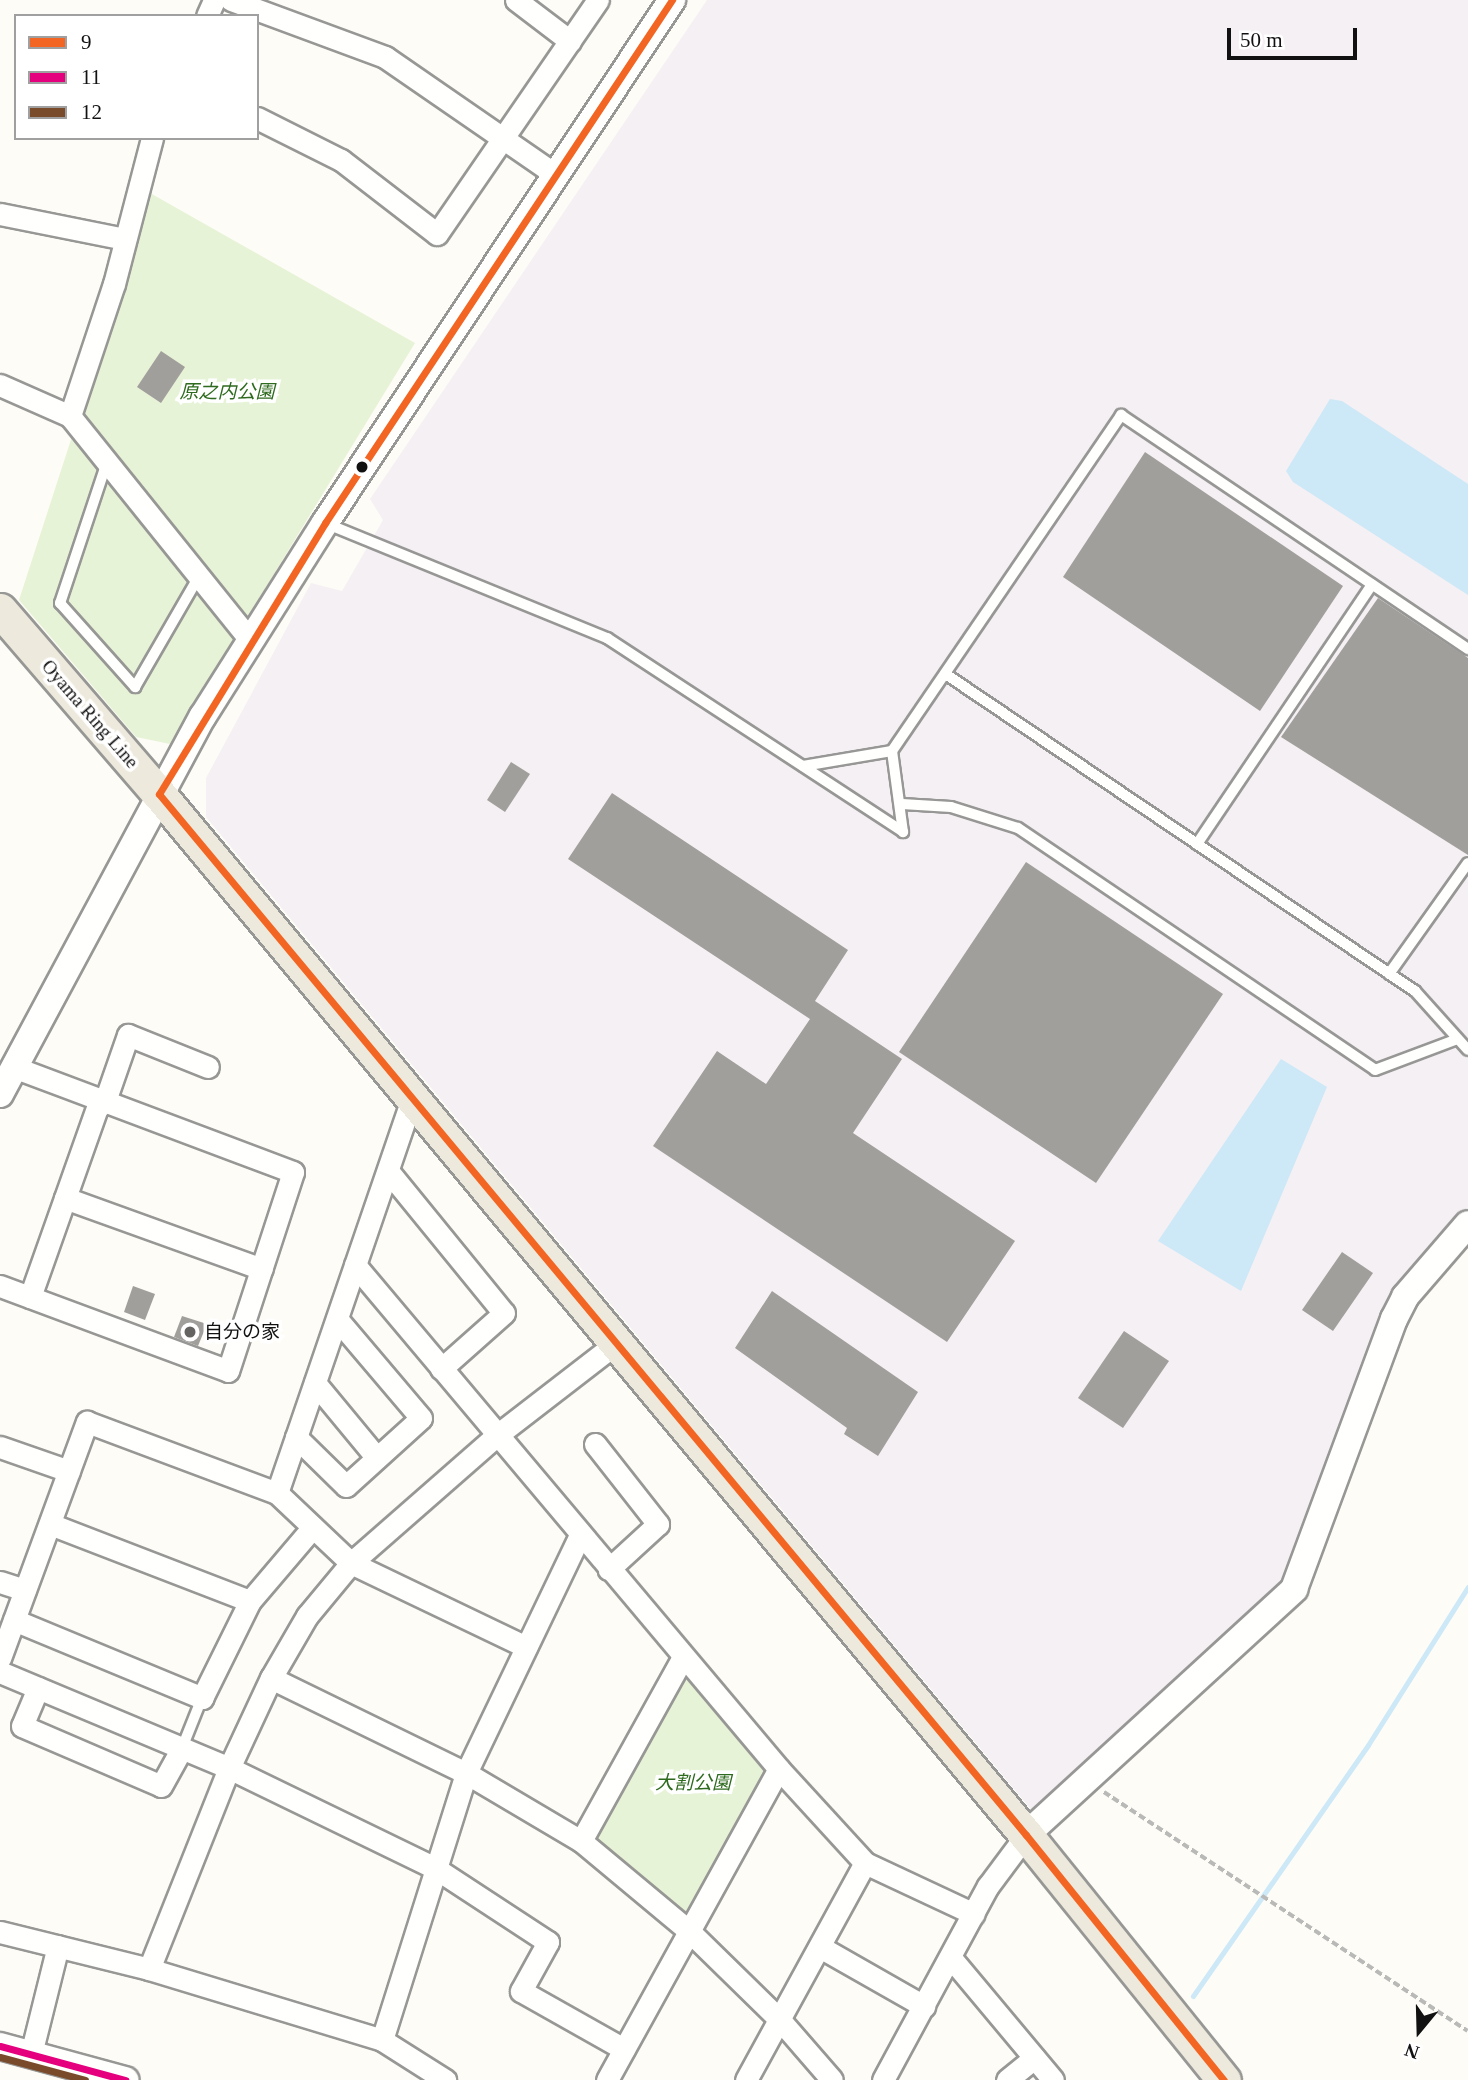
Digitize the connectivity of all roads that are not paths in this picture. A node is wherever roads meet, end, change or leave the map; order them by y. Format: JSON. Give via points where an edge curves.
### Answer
{"nodes":[{"id":1,"x":231,"y":0,"type":"edge"},
{"id":2,"x":516,"y":0,"type":"edge"},
{"id":3,"x":598,"y":0,"type":"edge"},
{"id":4,"x":672,"y":0,"type":"edge"},
{"id":5,"x":570,"y":41,"type":"junction"},
{"id":6,"x":259,"y":119,"type":"edge"},
{"id":7,"x":503,"y":138,"type":"junction"},
{"id":8,"x":151,"y":140,"type":"edge"},
{"id":9,"x":556,"y":176,"type":"junction"},
{"id":10,"x":0,"y":214,"type":"edge"},
{"id":11,"x":125,"y":239,"type":"junction"},
{"id":12,"x":0,"y":385,"type":"edge"},
{"id":13,"x":70,"y":416,"type":"junction"},
{"id":14,"x":107,"y":462,"type":"junction"},
{"id":15,"x":325,"y":523,"type":"junction"},
{"id":16,"x":199,"y":576,"type":"junction"},
{"id":17,"x":1372,"y":585,"type":"junction"},
{"id":18,"x":0,"y":610,"type":"edge"},
{"id":19,"x":250,"y":640,"type":"junction"},
{"id":20,"x":1468,"y":649,"type":"edge"},
{"id":21,"x":947,"y":675,"type":"junction"},
{"id":22,"x":891,"y":751,"type":"junction"},
{"id":23,"x":803,"y":766,"type":"junction"},
{"id":24,"x":159,"y":794,"type":"junction"},
{"id":25,"x":902,"y":804,"type":"junction"},
{"id":26,"x":1197,"y":844,"type":"junction"},
{"id":27,"x":1468,"y":863,"type":"edge"},
{"id":28,"x":1389,"y":974,"type":"junction"},
{"id":29,"x":1455,"y":1040,"type":"junction"},
{"id":30,"x":1468,"y":1050,"type":"edge"},
{"id":31,"x":13,"y":1067,"type":"junction"},
{"id":32,"x":208,"y":1067,"type":"dead end"},
{"id":33,"x":0,"y":1094,"type":"edge"},
{"id":34,"x":105,"y":1101,"type":"junction"},
{"id":35,"x":411,"y":1101,"type":"junction"},
{"id":36,"x":388,"y":1171,"type":"junction"},
{"id":37,"x":65,"y":1198,"type":"junction"},
{"id":38,"x":1468,"y":1224,"type":"edge"},
{"id":39,"x":355,"y":1265,"type":"junction"},
{"id":40,"x":262,"y":1269,"type":"junction"},
{"id":41,"x":0,"y":1286,"type":"edge"},
{"id":42,"x":30,"y":1297,"type":"junction"},
{"id":43,"x":337,"y":1320,"type":"junction"},
{"id":44,"x":615,"y":1344,"type":"junction"},
{"id":45,"x":441,"y":1369,"type":"junction"},
{"id":46,"x":315,"y":1383,"type":"junction"},
{"id":47,"x":496,"y":1436,"type":"junction"},
{"id":48,"x":296,"y":1437,"type":"junction"},
{"id":49,"x":595,"y":1444,"type":"dead end"},
{"id":50,"x":0,"y":1447,"type":"edge"},
{"id":51,"x":377,"y":1458,"type":"junction"},
{"id":52,"x":69,"y":1471,"type":"junction"},
{"id":53,"x":277,"y":1493,"type":"junction"},
{"id":54,"x":50,"y":1524,"type":"junction"},
{"id":55,"x":313,"y":1527,"type":"junction"},
{"id":56,"x":580,"y":1535,"type":"junction"},
{"id":57,"x":351,"y":1563,"type":"junction"},
{"id":58,"x":609,"y":1569,"type":"junction"},
{"id":59,"x":0,"y":1582,"type":"edge"},
{"id":60,"x":25,"y":1590,"type":"junction"},
{"id":61,"x":250,"y":1601,"type":"junction"},
{"id":62,"x":14,"y":1620,"type":"junction"},
{"id":63,"x":526,"y":1647,"type":"junction"},
{"id":64,"x":683,"y":1657,"type":"junction"},
{"id":65,"x":0,"y":1658,"type":"edge"},
{"id":66,"x":0,"y":1672,"type":"edge"},
{"id":67,"x":271,"y":1678,"type":"junction"},
{"id":68,"x":38,"y":1688,"type":"junction"},
{"id":69,"x":202,"y":1698,"type":"junction"},
{"id":70,"x":182,"y":1748,"type":"junction"},
{"id":71,"x":229,"y":1768,"type":"junction"},
{"id":72,"x":779,"y":1769,"type":"junction"},
{"id":73,"x":466,"y":1773,"type":"junction"},
{"id":74,"x":1026,"y":1835,"type":"junction"},
{"id":75,"x":582,"y":1841,"type":"junction"},
{"id":76,"x":865,"y":1863,"type":"junction"},
{"id":77,"x":435,"y":1868,"type":"junction"},
{"id":78,"x":974,"y":1914,"type":"junction"},
{"id":79,"x":0,"y":1931,"type":"edge"},
{"id":80,"x":689,"y":1931,"type":"junction"},
{"id":81,"x":58,"y":1946,"type":"junction"},
{"id":82,"x":820,"y":1947,"type":"junction"},
{"id":83,"x":951,"y":1958,"type":"junction"},
{"id":84,"x":149,"y":1969,"type":"junction"},
{"id":85,"x":924,"y":2006,"type":"junction"},
{"id":86,"x":780,"y":2020,"type":"junction"},
{"id":87,"x":382,"y":2040,"type":"junction"},
{"id":88,"x":0,"y":2046,"type":"edge"},
{"id":89,"x":624,"y":2049,"type":"junction"},
{"id":90,"x":31,"y":2054,"type":"junction"},
{"id":91,"x":1034,"y":2058,"type":"junction"},
{"id":92,"x":1214,"y":2077,"type":"edge"},
{"id":93,"x":125,"y":2080,"type":"edge"},
{"id":94,"x":445,"y":2080,"type":"edge"},
{"id":95,"x":607,"y":2080,"type":"edge"},
{"id":96,"x":746,"y":2080,"type":"edge"},
{"id":97,"x":832,"y":2080,"type":"edge"},
{"id":98,"x":883,"y":2080,"type":"edge"},
{"id":99,"x":1007,"y":2080,"type":"edge"},
{"id":100,"x":1053,"y":2080,"type":"edge"}],
"edges":[{"from":1,"to":7,"type":"street","via":[[385,57]]},
{"from":2,"to":5,"type":"street"},
{"from":3,"to":5,"type":"street"},
{"from":4,"to":9,"type":"street"},
{"from":5,"to":7,"type":"street"},
{"from":6,"to":7,"type":"street","via":[[341,160],[437,234]]},
{"from":7,"to":9,"type":"street"},
{"from":8,"to":11,"type":"street"},
{"from":9,"to":15,"type":"street"},
{"from":10,"to":11,"type":"street"},
{"from":11,"to":13,"type":"street"},
{"from":12,"to":13,"type":"street"},
{"from":13,"to":14,"type":"street"},
{"from":14,"to":16,"type":"street"},
{"from":14,"to":16,"type":"lane","via":[[60,603],[135,687]]},
{"from":15,"to":19,"type":"street"},
{"from":15,"to":23,"type":"lane","via":[[607,638]]},
{"from":16,"to":19,"type":"street"},
{"from":17,"to":20,"type":"lane"},
{"from":17,"to":21,"type":"lane","via":[[1121,415]]},
{"from":17,"to":26,"type":"lane"},
{"from":18,"to":24,"type":"main road","name":"Oyama Ring Line"},
{"from":19,"to":24,"type":"street"},
{"from":21,"to":22,"type":"lane"},
{"from":21,"to":26,"type":"lane"},
{"from":22,"to":23,"type":"lane"},
{"from":22,"to":25,"type":"lane"},
{"from":23,"to":25,"type":"lane","via":[[903,832]]},
{"from":24,"to":31,"type":"street"},
{"from":24,"to":35,"type":"main road","name":"Oyama Ring Line"},
{"from":25,"to":29,"type":"lane","via":[[951,807],[1018,828],[1376,1070]]},
{"from":26,"to":28,"type":"lane"},
{"from":27,"to":28,"type":"lane"},
{"from":28,"to":29,"type":"lane","via":[[1429,1005]]},
{"from":29,"to":30,"type":"lane"},
{"from":31,"to":33,"type":"street"},
{"from":31,"to":34,"type":"street"},
{"from":32,"to":34,"type":"street","via":[[128,1035]]},
{"from":34,"to":37,"type":"street","via":[[97,1108]]},
{"from":34,"to":40,"type":"street","via":[[293,1172]]},
{"from":35,"to":36,"type":"street"},
{"from":35,"to":44,"type":"main road","name":"Oyama Ring Line"},
{"from":36,"to":39,"type":"street"},
{"from":36,"to":45,"type":"street","via":[[504,1313]]},
{"from":37,"to":40,"type":"street"},
{"from":37,"to":42,"type":"street"},
{"from":38,"to":74,"type":"street","via":[[1405,1297],[1394,1319],[1294,1589]]},
{"from":39,"to":43,"type":"street"},
{"from":39,"to":45,"type":"street"},
{"from":40,"to":42,"type":"street","via":[[228,1371]]},
{"from":41,"to":42,"type":"street"},
{"from":43,"to":46,"type":"street"},
{"from":43,"to":51,"type":"street","via":[[421,1418]]},
{"from":44,"to":47,"type":"street"},
{"from":44,"to":74,"type":"main road","name":"Oyama Ring Line"},
{"from":45,"to":47,"type":"street"},
{"from":46,"to":48,"type":"street"},
{"from":46,"to":51,"type":"street"},
{"from":47,"to":56,"type":"street"},
{"from":47,"to":57,"type":"street"},
{"from":48,"to":51,"type":"street","via":[[346,1486]]},
{"from":48,"to":53,"type":"street"},
{"from":49,"to":58,"type":"street","via":[[658,1524]]},
{"from":50,"to":52,"type":"street"},
{"from":52,"to":53,"type":"street","via":[[88,1422]]},
{"from":52,"to":54,"type":"street"},
{"from":53,"to":55,"type":"street"},
{"from":54,"to":60,"type":"street"},
{"from":54,"to":61,"type":"street"},
{"from":55,"to":57,"type":"street"},
{"from":55,"to":61,"type":"street"},
{"from":56,"to":58,"type":"street"},
{"from":56,"to":63,"type":"street"},
{"from":57,"to":63,"type":"street"},
{"from":57,"to":67,"type":"street","via":[[307,1616]]},
{"from":58,"to":64,"type":"street"},
{"from":59,"to":60,"type":"street"},
{"from":60,"to":62,"type":"street"},
{"from":61,"to":69,"type":"street"},
{"from":62,"to":65,"type":"street"},
{"from":62,"to":69,"type":"street"},
{"from":63,"to":73,"type":"street"},
{"from":64,"to":72,"type":"street"},
{"from":64,"to":75,"type":"street"},
{"from":66,"to":68,"type":"street"},
{"from":67,"to":71,"type":"street"},
{"from":67,"to":73,"type":"street"},
{"from":68,"to":70,"type":"street"},
{"from":68,"to":70,"type":"street","via":[[22,1726],[161,1786]]},
{"from":69,"to":70,"type":"lane"},
{"from":70,"to":71,"type":"street"},
{"from":71,"to":77,"type":"street"},
{"from":71,"to":84,"type":"street"},
{"from":72,"to":76,"type":"street"},
{"from":72,"to":80,"type":"street"},
{"from":73,"to":75,"type":"street"},
{"from":73,"to":77,"type":"street"},
{"from":74,"to":78,"type":"street","via":[[1003,1863]]},
{"from":74,"to":92,"type":"main road","name":"Oyama Ring Line"},
{"from":75,"to":80,"type":"street"},
{"from":76,"to":78,"type":"street"},
{"from":76,"to":82,"type":"street"},
{"from":77,"to":87,"type":"street"},
{"from":77,"to":89,"type":"street","via":[[548,1942],[521,1991]]},
{"from":78,"to":83,"type":"street"},
{"from":79,"to":81,"type":"street"},
{"from":80,"to":86,"type":"street"},
{"from":80,"to":89,"type":"street"},
{"from":81,"to":84,"type":"street"},
{"from":81,"to":90,"type":"street"},
{"from":82,"to":85,"type":"street"},
{"from":82,"to":86,"type":"street"},
{"from":83,"to":85,"type":"street"},
{"from":83,"to":91,"type":"street"},
{"from":84,"to":87,"type":"street"},
{"from":85,"to":98,"type":"street"},
{"from":86,"to":96,"type":"street"},
{"from":86,"to":97,"type":"street"},
{"from":87,"to":94,"type":"street"},
{"from":88,"to":90,"type":"street"},
{"from":89,"to":95,"type":"street"},
{"from":90,"to":93,"type":"street"},
{"from":91,"to":99,"type":"street"},
{"from":91,"to":100,"type":"street"}]}
